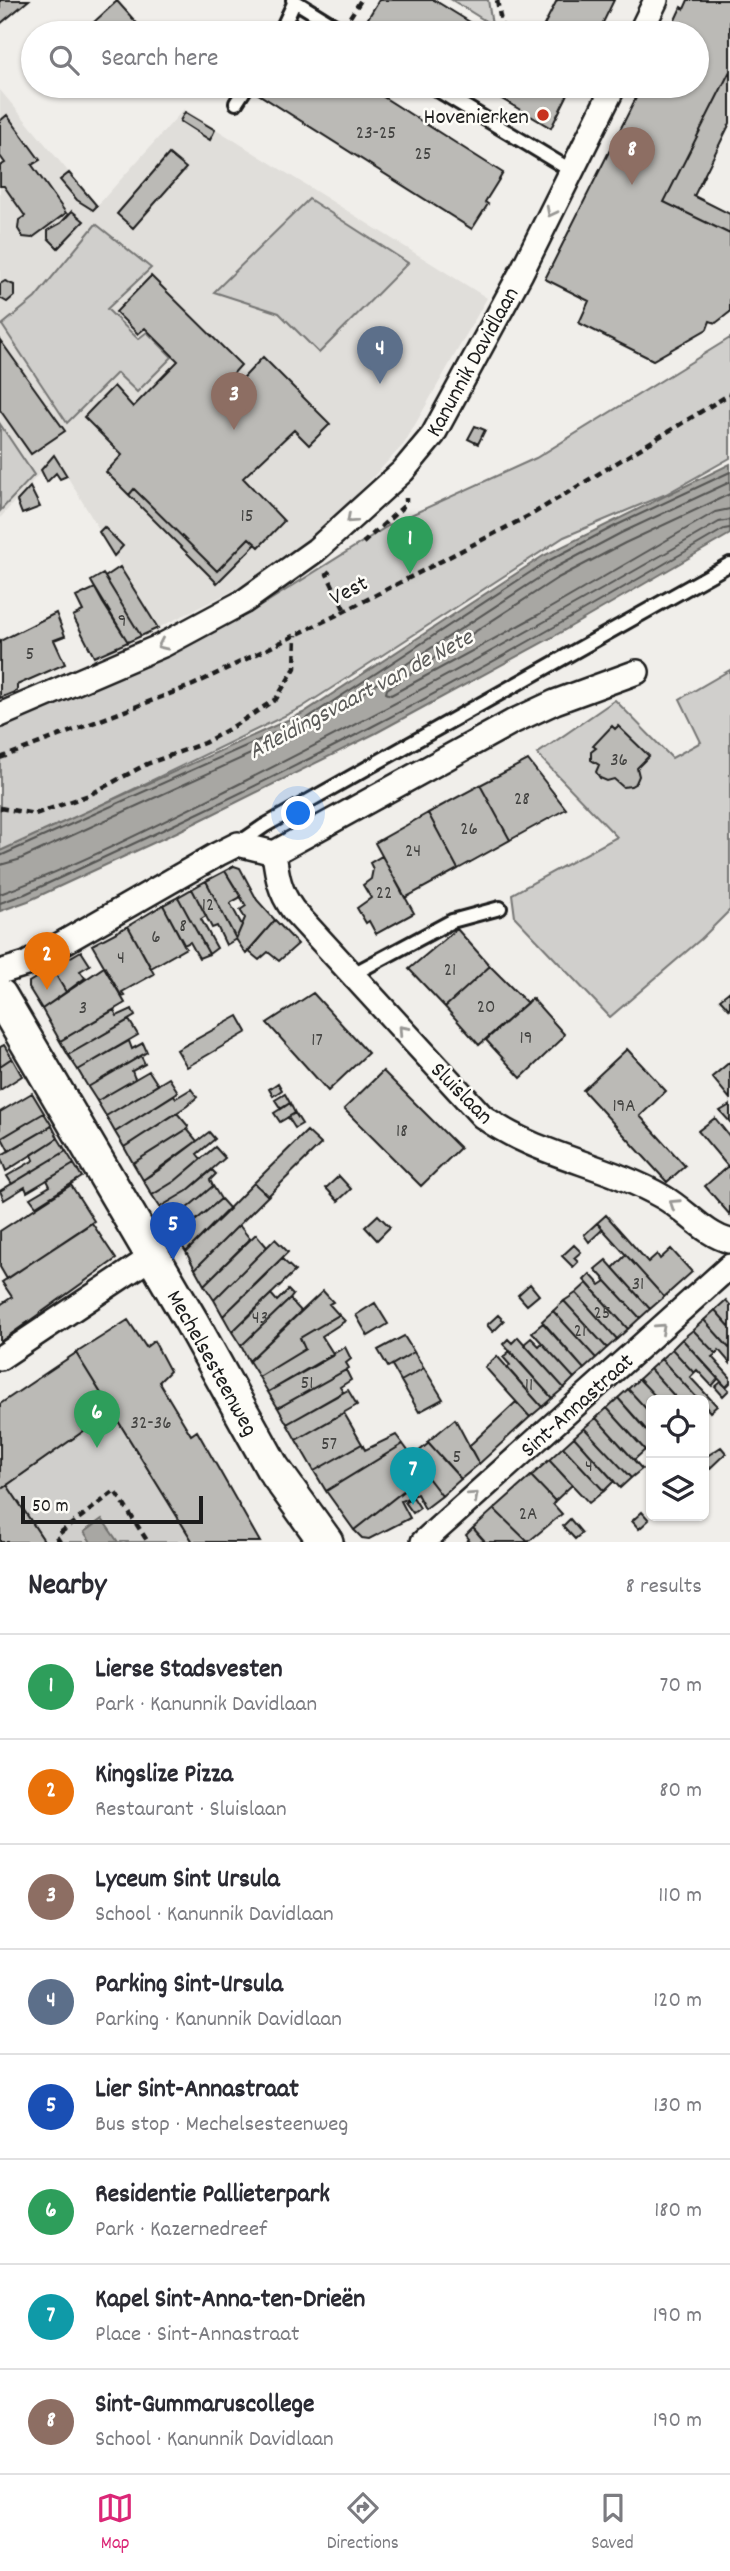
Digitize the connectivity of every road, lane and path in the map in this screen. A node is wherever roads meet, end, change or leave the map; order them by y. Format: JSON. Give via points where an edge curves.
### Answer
{"nodes":[{"id":1,"x":497,"y":0,"type":"edge"},
{"id":2,"x":656,"y":0,"type":"edge"},
{"id":3,"x":294,"y":1,"type":"edge"},
{"id":4,"x":285,"y":21,"type":"edge"},
{"id":5,"x":326,"y":21,"type":"edge"},
{"id":6,"x":501,"y":21,"type":"edge"},
{"id":7,"x":646,"y":21,"type":"edge"},
{"id":8,"x":239,"y":98,"type":"edge"},
{"id":9,"x":451,"y":98,"type":"edge"},
{"id":10,"x":608,"y":98,"type":"edge"},
{"id":11,"x":236,"y":103,"type":"dead end"},
{"id":12,"x":572,"y":171,"type":"junction"},
{"id":13,"x":730,"y":394,"type":"edge"},
{"id":14,"x":401,"y":472,"type":"junction"},
{"id":15,"x":357,"y":548,"type":"dead end"},
{"id":16,"x":730,"y":564,"type":"edge"},
{"id":17,"x":337,"y":565,"type":"dead end"},
{"id":18,"x":345,"y":611,"type":"junction"},
{"id":19,"x":296,"y":635,"type":"junction"},
{"id":20,"x":637,"y":672,"type":"dead end"},
{"id":21,"x":0,"y":715,"type":"edge"},
{"id":22,"x":0,"y":758,"type":"edge"},
{"id":23,"x":0,"y":808,"type":"edge"},
{"id":24,"x":239,"y":844,"type":"junction"},
{"id":25,"x":274,"y":853,"type":"junction"},
{"id":26,"x":500,"y":908,"type":"dead end"},
{"id":27,"x":0,"y":972,"type":"edge"},
{"id":28,"x":353,"y":974,"type":"junction"},
{"id":29,"x":0,"y":996,"type":"edge"},
{"id":30,"x":730,"y":1241,"type":"edge"},
{"id":31,"x":153,"y":1256,"type":"junction"},
{"id":32,"x":730,"y":1266,"type":"edge"},
{"id":33,"x":0,"y":1358,"type":"edge"},
{"id":34,"x":60,"y":1542,"type":"edge"},
{"id":35,"x":148,"y":1542,"type":"edge"},
{"id":36,"x":326,"y":1542,"type":"edge"},
{"id":37,"x":423,"y":1542,"type":"edge"}],
"edges":[{"from":1,"to":6,"type":"path"},
{"from":2,"to":7,"type":"street"},
{"from":3,"to":4,"type":"lane"},
{"from":3,"to":5,"type":"lane"},
{"from":8,"to":11,"type":"lane"},
{"from":9,"to":12,"type":"lane"},
{"from":10,"to":12,"type":"street","name":"Kanunnik Davidlaan"},
{"from":12,"to":14,"type":"street","name":"Kanunnik Davidlaan","one_way":true,"via":[[433,435]]},
{"from":13,"to":18,"type":"path","name":"Vest","via":[[534,513]]},
{"from":14,"to":15,"type":"path","via":[[407,485],[406,504]]},
{"from":14,"to":21,"type":"street","name":"Kanunnik Davidlaan","one_way":true,"via":[[316,550],[243,602],[163,645]]},
{"from":16,"to":24,"type":"lane"},
{"from":17,"to":18,"type":"path","via":[[327,574]]},
{"from":18,"to":19,"type":"path","name":"Vest"},
{"from":19,"to":22,"type":"path","name":"Vest","via":[[192,685]]},
{"from":19,"to":23,"type":"path","via":[[295,668],[276,699],[204,743],[35,814]]},
{"from":20,"to":25,"type":"street","via":[[512,722]]},
{"from":24,"to":25,"type":"street"},
{"from":24,"to":27,"type":"street","via":[[26,964]]},
{"from":25,"to":28,"type":"street","name":"Sluislaan","via":[[283,896]]},
{"from":26,"to":28,"type":"lane","via":[[452,920]]},
{"from":30,"to":28,"type":"street","name":"Sluislaan","one_way":true,"via":[[641,1186],[499,1129],[468,1102]]},
{"from":29,"to":31,"type":"street","name":"Mechelsesteenweg"},
{"from":31,"to":33,"type":"street"},
{"from":31,"to":36,"type":"street","name":"Mechelsesteenweg","via":[[272,1467]]},
{"from":37,"to":32,"type":"street","name":"Sint-Annastraat","one_way":true},
{"from":34,"to":35,"type":"path","via":[[56,1536],[115,1491]]}]}
